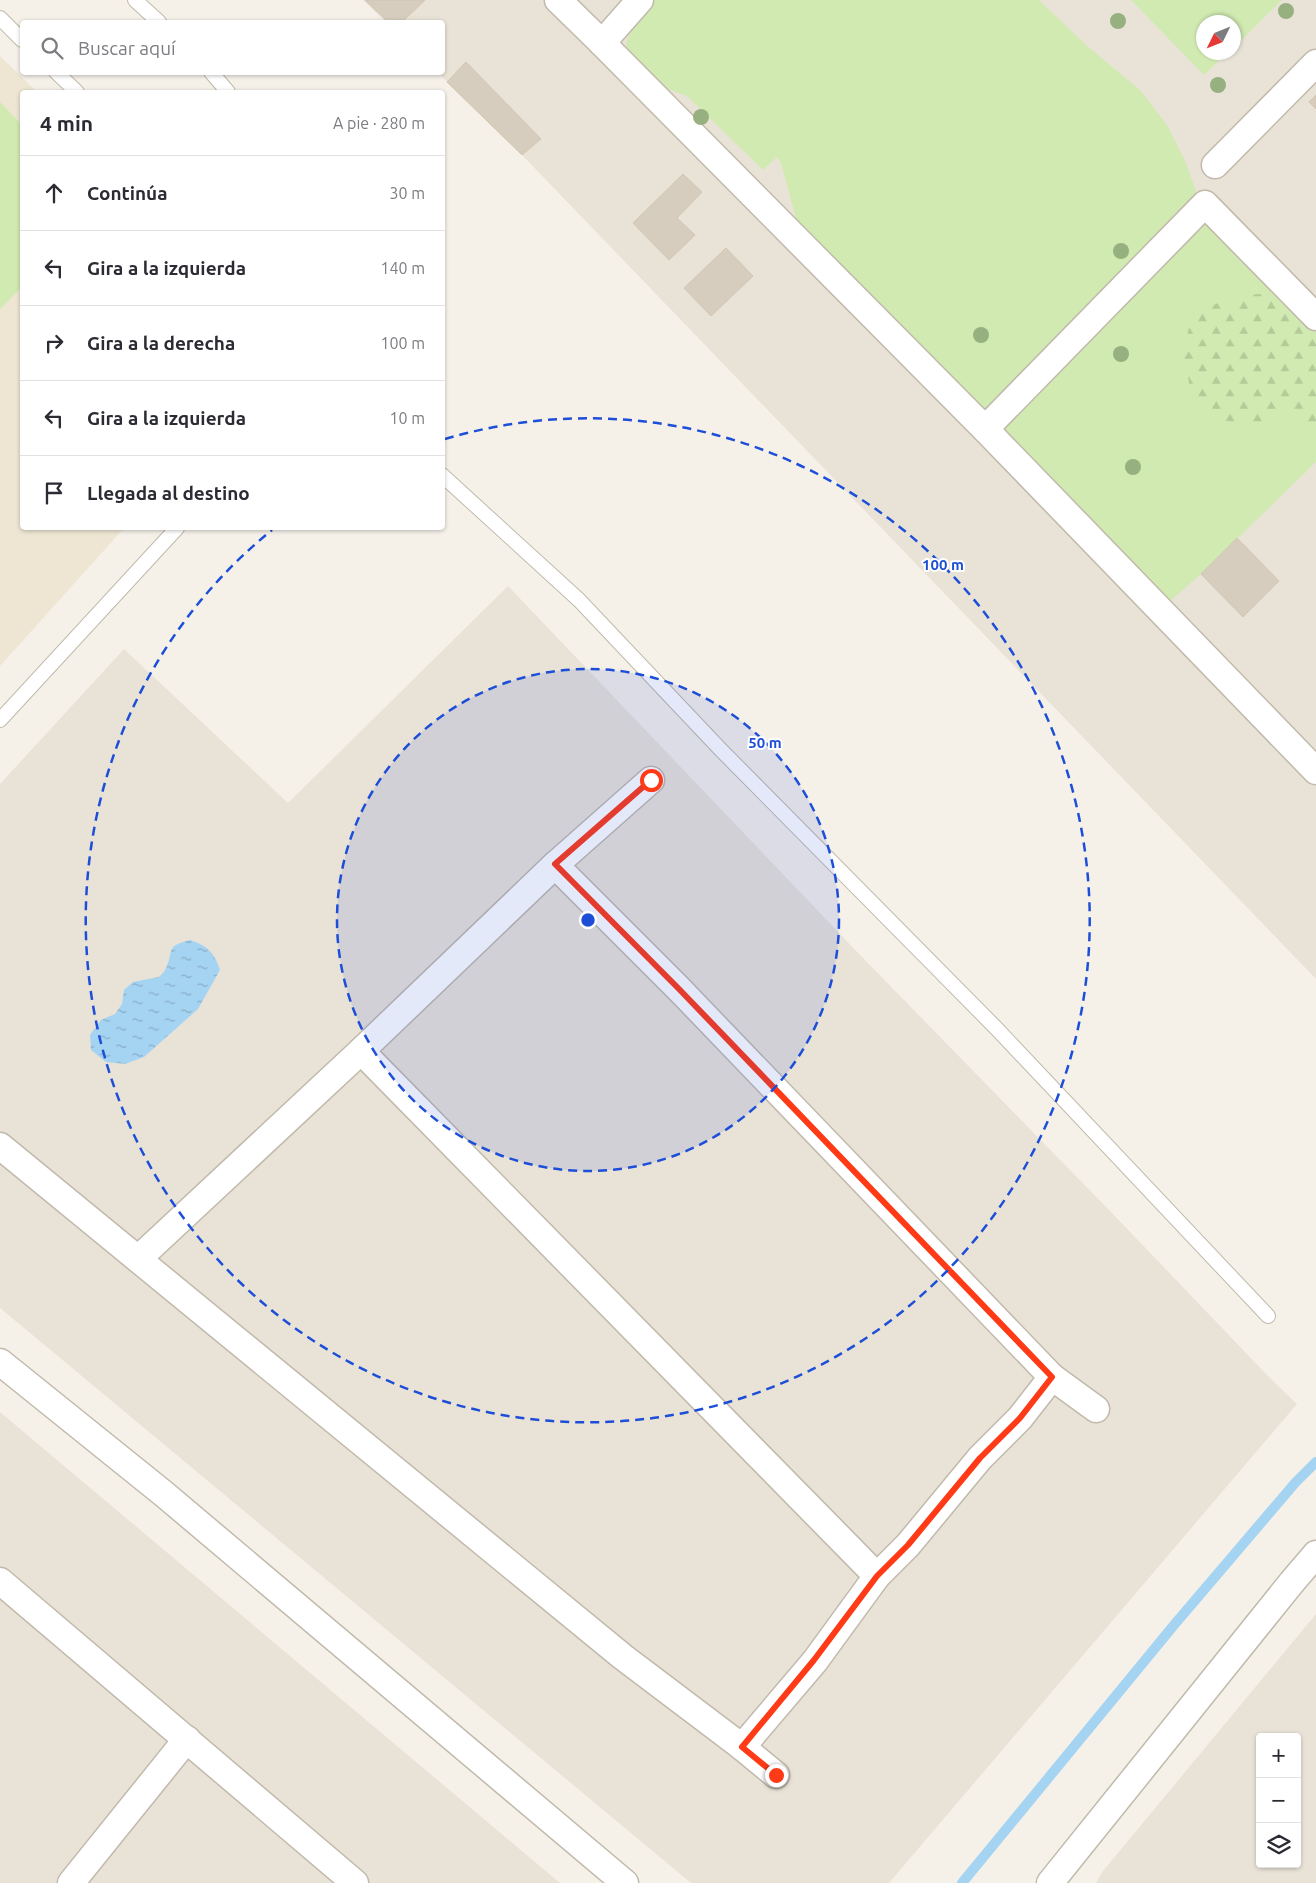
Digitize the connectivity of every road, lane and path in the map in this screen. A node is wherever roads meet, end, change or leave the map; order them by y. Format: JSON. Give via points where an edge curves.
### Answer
{"nodes":[{"id":1,"x":135,"y":0,"type":"edge"},
{"id":2,"x":558,"y":0,"type":"edge"},
{"id":3,"x":640,"y":0,"type":"edge"},
{"id":4,"x":0,"y":18,"type":"edge"},
{"id":5,"x":157,"y":20,"type":"edge"},
{"id":6,"x":20,"y":38,"type":"edge"},
{"id":7,"x":602,"y":43,"type":"junction"},
{"id":8,"x":1316,"y":63,"type":"edge"},
{"id":9,"x":59,"y":75,"type":"edge"},
{"id":10,"x":214,"y":75,"type":"edge"},
{"id":11,"x":75,"y":90,"type":"edge"},
{"id":12,"x":226,"y":90,"type":"edge"},
{"id":13,"x":1215,"y":165,"type":"dead end"},
{"id":14,"x":1316,"y":317,"type":"edge"},
{"id":15,"x":985,"y":429,"type":"junction"},
{"id":16,"x":445,"y":478,"type":"edge"},
{"id":17,"x":175,"y":530,"type":"edge"},
{"id":18,"x":0,"y":720,"type":"edge"},
{"id":19,"x":1316,"y":772,"type":"edge"},
{"id":20,"x":651,"y":780,"type":"dead end"},
{"id":21,"x":555,"y":864,"type":"junction"},
{"id":22,"x":361,"y":1051,"type":"junction"},
{"id":23,"x":0,"y":1146,"type":"edge"},
{"id":24,"x":138,"y":1259,"type":"junction"},
{"id":25,"x":1268,"y":1316,"type":"dead end"},
{"id":26,"x":0,"y":1362,"type":"edge"},
{"id":27,"x":1052,"y":1377,"type":"junction"},
{"id":28,"x":1096,"y":1409,"type":"dead end"},
{"id":29,"x":1316,"y":1554,"type":"edge"},
{"id":30,"x":877,"y":1576,"type":"junction"},
{"id":31,"x":2,"y":1586,"type":"edge"},
{"id":32,"x":187,"y":1739,"type":"junction"},
{"id":33,"x":742,"y":1747,"type":"junction"},
{"id":34,"x":776,"y":1775,"type":"dead end"},
{"id":35,"x":71,"y":1883,"type":"edge"},
{"id":36,"x":355,"y":1883,"type":"edge"},
{"id":37,"x":625,"y":1883,"type":"edge"},
{"id":38,"x":1050,"y":1883,"type":"edge"}],
"edges":[{"from":1,"to":5,"type":"lane"},
{"from":2,"to":7,"type":"street"},
{"from":3,"to":7,"type":"street"},
{"from":4,"to":6,"type":"lane"},
{"from":7,"to":15,"type":"street"},
{"from":8,"to":13,"type":"street"},
{"from":9,"to":11,"type":"lane"},
{"from":10,"to":12,"type":"lane"},
{"from":14,"to":15,"type":"street","via":[[1205,204]]},
{"from":15,"to":19,"type":"street"},
{"from":16,"to":25,"type":"lane","via":[[579,600],[721,750],[996,1028]]},
{"from":17,"to":18,"type":"lane"},
{"from":20,"to":21,"type":"street"},
{"from":21,"to":22,"type":"street"},
{"from":21,"to":27,"type":"street"},
{"from":22,"to":24,"type":"street"},
{"from":22,"to":30,"type":"street"},
{"from":23,"to":24,"type":"street"},
{"from":24,"to":33,"type":"street","via":[[615,1650]]},
{"from":26,"to":37,"type":"street","via":[[164,1494]]},
{"from":27,"to":28,"type":"street"},
{"from":27,"to":30,"type":"street","via":[[1020,1418],[980,1458],[908,1545]]},
{"from":29,"to":38,"type":"street"},
{"from":30,"to":33,"type":"street","via":[[814,1660]]},
{"from":31,"to":32,"type":"street"},
{"from":32,"to":35,"type":"street"},
{"from":32,"to":36,"type":"street"},
{"from":33,"to":34,"type":"street"}]}
